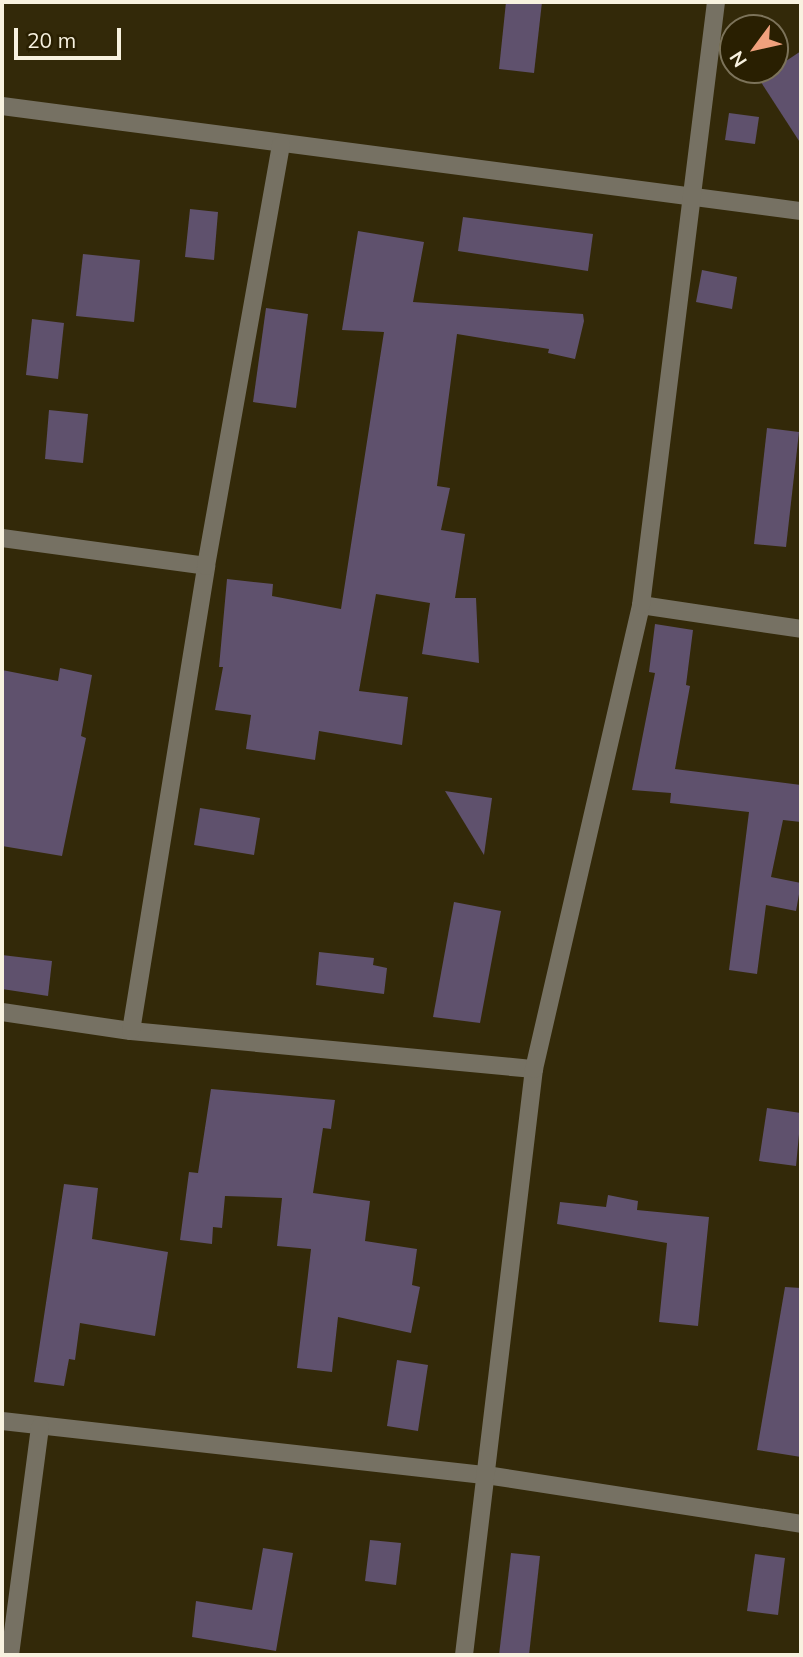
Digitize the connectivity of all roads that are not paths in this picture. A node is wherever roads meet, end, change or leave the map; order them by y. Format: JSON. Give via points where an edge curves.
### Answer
{"nodes":[{"id":1,"x":716,"y":2,"type":"edge"},
{"id":2,"x":2,"y":106,"type":"edge"},
{"id":3,"x":281,"y":145,"type":"junction"},
{"id":4,"x":694,"y":194,"type":"junction"},
{"id":5,"x":801,"y":211,"type":"edge"},
{"id":6,"x":2,"y":538,"type":"edge"},
{"id":7,"x":206,"y":566,"type":"junction"},
{"id":8,"x":641,"y":605,"type":"junction"},
{"id":9,"x":801,"y":629,"type":"edge"},
{"id":10,"x":2,"y":1012,"type":"edge"},
{"id":11,"x":131,"y":1031,"type":"junction"},
{"id":12,"x":534,"y":1069,"type":"junction"},
{"id":13,"x":2,"y":1421,"type":"edge"},
{"id":14,"x":40,"y":1427,"type":"junction"},
{"id":15,"x":486,"y":1475,"type":"junction"},
{"id":16,"x":801,"y":1524,"type":"edge"},
{"id":17,"x":10,"y":1655,"type":"edge"},
{"id":18,"x":464,"y":1655,"type":"edge"}],
"edges":[{"from":1,"to":4,"type":"street"},
{"from":2,"to":3,"type":"street"},
{"from":3,"to":4,"type":"street"},
{"from":3,"to":7,"type":"street"},
{"from":4,"to":5,"type":"street"},
{"from":4,"to":8,"type":"street"},
{"from":6,"to":7,"type":"street"},
{"from":7,"to":11,"type":"street"},
{"from":8,"to":9,"type":"street"},
{"from":8,"to":12,"type":"street"},
{"from":10,"to":11,"type":"street"},
{"from":11,"to":12,"type":"street"},
{"from":12,"to":15,"type":"street"},
{"from":13,"to":14,"type":"street"},
{"from":14,"to":15,"type":"street"},
{"from":14,"to":17,"type":"street"},
{"from":15,"to":16,"type":"street"},
{"from":15,"to":18,"type":"street"}]}
